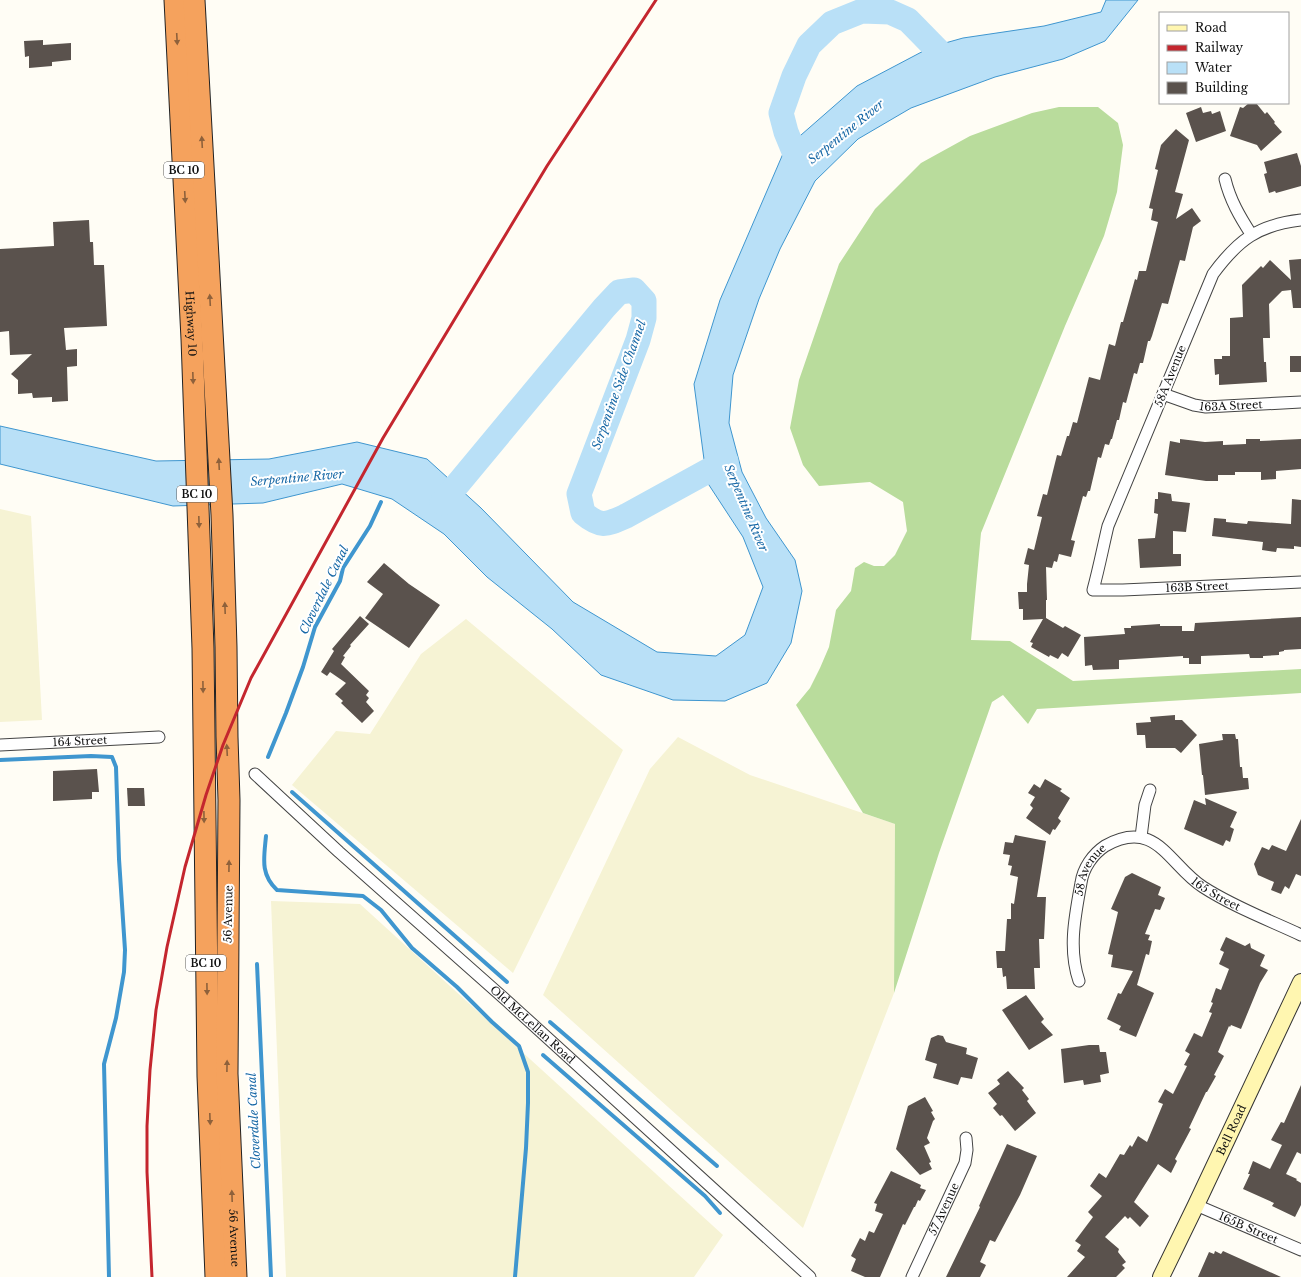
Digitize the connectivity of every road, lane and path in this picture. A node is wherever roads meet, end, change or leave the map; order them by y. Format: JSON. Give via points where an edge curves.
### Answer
{"nodes":[{"id":1,"x":175,"y":0,"type":"edge"},
{"id":2,"x":194,"y":0,"type":"edge"},
{"id":3,"x":1225,"y":179,"type":"dead end"},
{"id":4,"x":1301,"y":220,"type":"edge"},
{"id":5,"x":1251,"y":234,"type":"junction"},
{"id":6,"x":1163,"y":394,"type":"junction"},
{"id":7,"x":1301,"y":402,"type":"edge"},
{"id":8,"x":1301,"y":582,"type":"edge"},
{"id":9,"x":1093,"y":590,"type":"joint"},
{"id":10,"x":226,"y":647,"type":"joint"},
{"id":11,"x":203,"y":648,"type":"joint"},
{"id":12,"x":159,"y":737,"type":"dead end"},
{"id":13,"x":0,"y":744,"type":"edge"},
{"id":14,"x":255,"y":774,"type":"dead end"},
{"id":15,"x":1150,"y":790,"type":"dead end"},
{"id":16,"x":1141,"y":838,"type":"junction"},
{"id":17,"x":1301,"y":935,"type":"edge"},
{"id":18,"x":1080,"y":981,"type":"dead end"},
{"id":19,"x":1301,"y":982,"type":"edge"},
{"id":20,"x":966,"y":1138,"type":"dead end"},
{"id":21,"x":1196,"y":1205,"type":"junction"},
{"id":22,"x":1301,"y":1250,"type":"edge"},
{"id":23,"x":216,"y":1277,"type":"edge"},
{"id":24,"x":236,"y":1277,"type":"edge"},
{"id":25,"x":810,"y":1277,"type":"edge"},
{"id":26,"x":912,"y":1277,"type":"edge"},
{"id":27,"x":1160,"y":1277,"type":"edge"}],
"edges":[{"from":1,"to":11,"type":"highway","name":"Highway 10","number":"BC 10","one_way":true,"via":[[192,339]]},
{"from":10,"to":2,"type":"highway","name":"Highway 10","number":"BC 10","one_way":true,"via":[[222,515]]},
{"from":3,"to":5,"type":"street","via":[[1229,194]]},
{"from":4,"to":5,"type":"street","via":[[1284,222]]},
{"from":5,"to":6,"type":"street","name":"58A Avenue","via":[[1225,258],[1213,274]]},
{"from":6,"to":7,"type":"street","name":"163A Street","via":[[1206,407]]},
{"from":6,"to":9,"type":"street","name":"58A Avenue","via":[[1108,526]]},
{"from":8,"to":9,"type":"street","name":"163B Street"},
{"from":24,"to":10,"type":"highway","name":"56 Avenue","number":"BC 10","one_way":true,"via":[[227,1074],[229,800]]},
{"from":11,"to":23,"type":"highway","name":"56 Avenue","number":"BC 10","one_way":true,"via":[[208,1076]]},
{"from":12,"to":13,"type":"street","name":"164 Street"},
{"from":14,"to":25,"type":"street","name":"Old McLellan Road"},
{"from":15,"to":16,"type":"street","via":[[1145,805]]},
{"from":16,"to":17,"type":"street","name":"165 Street","via":[[1163,849],[1202,887]]},
{"from":16,"to":18,"type":"street","name":"58 Avenue","via":[[1125,838],[1113,842],[1102,848],[1087,865],[1082,877],[1073,944],[1075,968]]},
{"from":19,"to":21,"type":"street","name":"Bell Road"},
{"from":20,"to":26,"type":"street","name":"57 Avenue","via":[[965,1163]]},
{"from":21,"to":22,"type":"street","name":"165B Street"},
{"from":21,"to":27,"type":"street","name":"Bell Road"}]}
